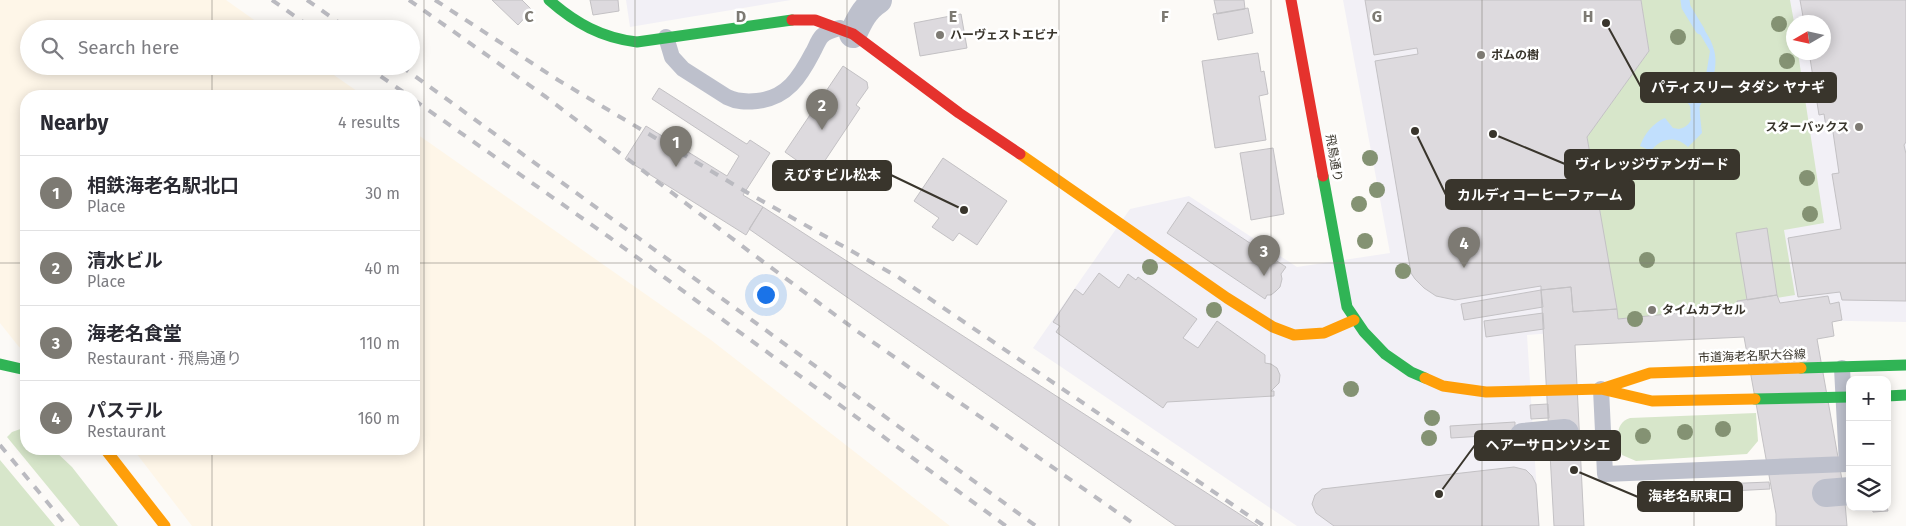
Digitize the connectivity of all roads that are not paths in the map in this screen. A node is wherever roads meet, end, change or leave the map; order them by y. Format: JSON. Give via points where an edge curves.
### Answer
{"nodes":[{"id":1,"x":549,"y":0,"type":"edge"},
{"id":2,"x":878,"y":0,"type":"edge"},
{"id":3,"x":1291,"y":0,"type":"edge"},
{"id":4,"x":846,"y":31,"type":"junction"},
{"id":5,"x":666,"y":37,"type":"junction"},
{"id":6,"x":1354,"y":320,"type":"junction"},
{"id":7,"x":0,"y":364,"type":"edge"},
{"id":8,"x":1906,"y":365,"type":"edge"},
{"id":9,"x":1842,"y":368,"type":"junction"},
{"id":10,"x":20,"y":369,"type":"edge"},
{"id":11,"x":1601,"y":389,"type":"junction"},
{"id":12,"x":1846,"y":391,"type":"edge"},
{"id":13,"x":1906,"y":395,"type":"edge"},
{"id":14,"x":1891,"y":396,"type":"edge"},
{"id":15,"x":1846,"y":397,"type":"edge"},
{"id":16,"x":1847,"y":421,"type":"edge"},
{"id":17,"x":1565,"y":433,"type":"dead end"},
{"id":18,"x":1523,"y":436,"type":"dead end"},
{"id":19,"x":110,"y":455,"type":"edge"},
{"id":20,"x":165,"y":526,"type":"edge"}],
"edges":[{"from":1,"to":5,"type":"street","via":[[581,26],[598,34],[637,42]]},
{"from":2,"to":4,"type":"street"},
{"from":3,"to":6,"type":"street","name":"飛鳥通り","via":[[1347,307]]},
{"from":4,"to":5,"type":"street","via":[[814,20],[786,20]]},
{"from":4,"to":5,"type":"lane","via":[[829,31],[821,37],[788,90],[776,97],[748,102],[727,97],[684,69],[672,57]]},
{"from":4,"to":6,"type":"street","via":[[1273,327],[1294,335],[1324,333]]},
{"from":6,"to":11,"type":"street","name":"市道海老名駅大谷線","via":[[1385,354],[1411,372],[1443,386],[1486,392]]},
{"from":7,"to":10,"type":"street"},
{"from":8,"to":9,"type":"street","name":"市道海老名駅大谷線"},
{"from":9,"to":11,"type":"street","name":"市道海老名駅大谷線","via":[[1650,373]]},
{"from":9,"to":12,"type":"lane"},
{"from":11,"to":15,"type":"street","name":"市道海老名駅大谷線","via":[[1652,401]]},
{"from":11,"to":16,"type":"lane","via":[[1605,474],[1847,464]]},
{"from":13,"to":14,"type":"street"},
{"from":17,"to":18,"type":"street"},
{"from":19,"to":20,"type":"street"}]}
